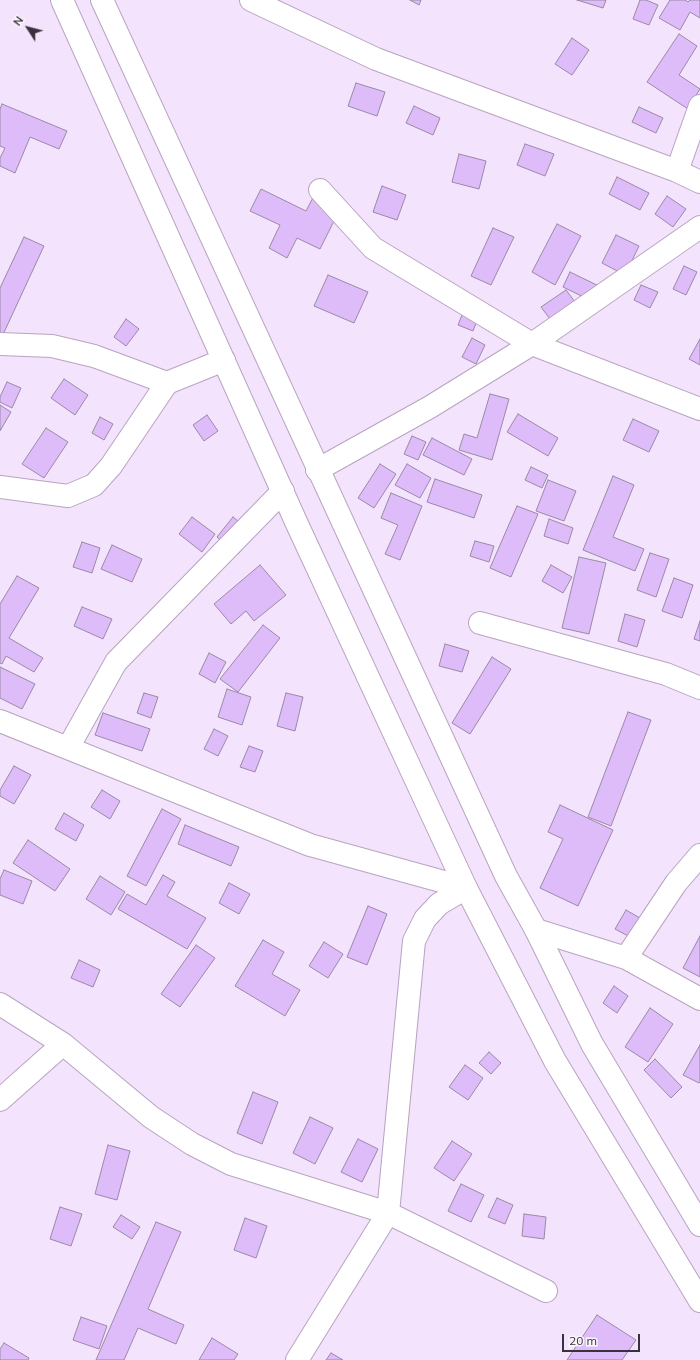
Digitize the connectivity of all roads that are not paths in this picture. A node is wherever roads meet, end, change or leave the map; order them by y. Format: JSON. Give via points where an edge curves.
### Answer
{"nodes":[{"id":1,"x":62,"y":0,"type":"edge"},
{"id":2,"x":102,"y":0,"type":"edge"},
{"id":3,"x":251,"y":0,"type":"edge"},
{"id":4,"x":700,"y":106,"type":"edge"},
{"id":5,"x":677,"y":171,"type":"junction"},
{"id":6,"x":700,"y":182,"type":"edge"},
{"id":7,"x":320,"y":190,"type":"dead end"},
{"id":8,"x":700,"y":226,"type":"edge"},
{"id":9,"x":0,"y":344,"type":"edge"},
{"id":10,"x":532,"y":344,"type":"junction"},
{"id":11,"x":224,"y":360,"type":"junction"},
{"id":12,"x":167,"y":383,"type":"junction"},
{"id":13,"x":700,"y":409,"type":"edge"},
{"id":14,"x":317,"y":470,"type":"junction"},
{"id":15,"x":0,"y":487,"type":"edge"},
{"id":16,"x":283,"y":491,"type":"junction"},
{"id":17,"x":480,"y":623,"type":"dead end"},
{"id":18,"x":700,"y":688,"type":"edge"},
{"id":19,"x":0,"y":721,"type":"edge"},
{"id":20,"x":68,"y":748,"type":"junction"},
{"id":21,"x":700,"y":855,"type":"edge"},
{"id":22,"x":466,"y":888,"type":"junction"},
{"id":23,"x":536,"y":930,"type":"junction"},
{"id":24,"x":626,"y":958,"type":"junction"},
{"id":25,"x":700,"y":999,"type":"edge"},
{"id":26,"x":0,"y":1004,"type":"edge"},
{"id":27,"x":63,"y":1044,"type":"junction"},
{"id":28,"x":0,"y":1100,"type":"edge"},
{"id":29,"x":388,"y":1213,"type":"junction"},
{"id":30,"x":700,"y":1225,"type":"edge"},
{"id":31,"x":546,"y":1291,"type":"dead end"},
{"id":32,"x":700,"y":1301,"type":"edge"},
{"id":33,"x":297,"y":1360,"type":"edge"}],
"edges":[{"from":1,"to":11,"type":"street"},
{"from":2,"to":14,"type":"street"},
{"from":3,"to":5,"type":"street","via":[[376,59]]},
{"from":4,"to":5,"type":"street"},
{"from":5,"to":6,"type":"street"},
{"from":7,"to":10,"type":"street","via":[[373,248]]},
{"from":8,"to":10,"type":"street"},
{"from":9,"to":12,"type":"street","via":[[52,346],[94,356]]},
{"from":10,"to":13,"type":"street"},
{"from":10,"to":14,"type":"street","via":[[430,407]]},
{"from":11,"to":12,"type":"street"},
{"from":11,"to":16,"type":"street"},
{"from":12,"to":15,"type":"street","via":[[111,466],[94,485],[68,496]]},
{"from":14,"to":23,"type":"street","via":[[506,876]]},
{"from":16,"to":20,"type":"street","via":[[116,662]]},
{"from":16,"to":22,"type":"street"},
{"from":17,"to":18,"type":"street","via":[[666,674]]},
{"from":19,"to":20,"type":"street"},
{"from":20,"to":22,"type":"street","via":[[310,845]]},
{"from":21,"to":24,"type":"street","via":[[676,883]]},
{"from":22,"to":29,"type":"street","via":[[439,904],[425,919],[414,941]]},
{"from":22,"to":32,"type":"street","via":[[555,1061]]},
{"from":23,"to":24,"type":"street"},
{"from":23,"to":30,"type":"street","via":[[592,1044]]},
{"from":24,"to":25,"type":"street"},
{"from":26,"to":27,"type":"street"},
{"from":27,"to":28,"type":"street"},
{"from":27,"to":29,"type":"street","via":[[151,1117],[192,1144],[231,1164]]},
{"from":29,"to":31,"type":"street"},
{"from":29,"to":33,"type":"street"}]}
